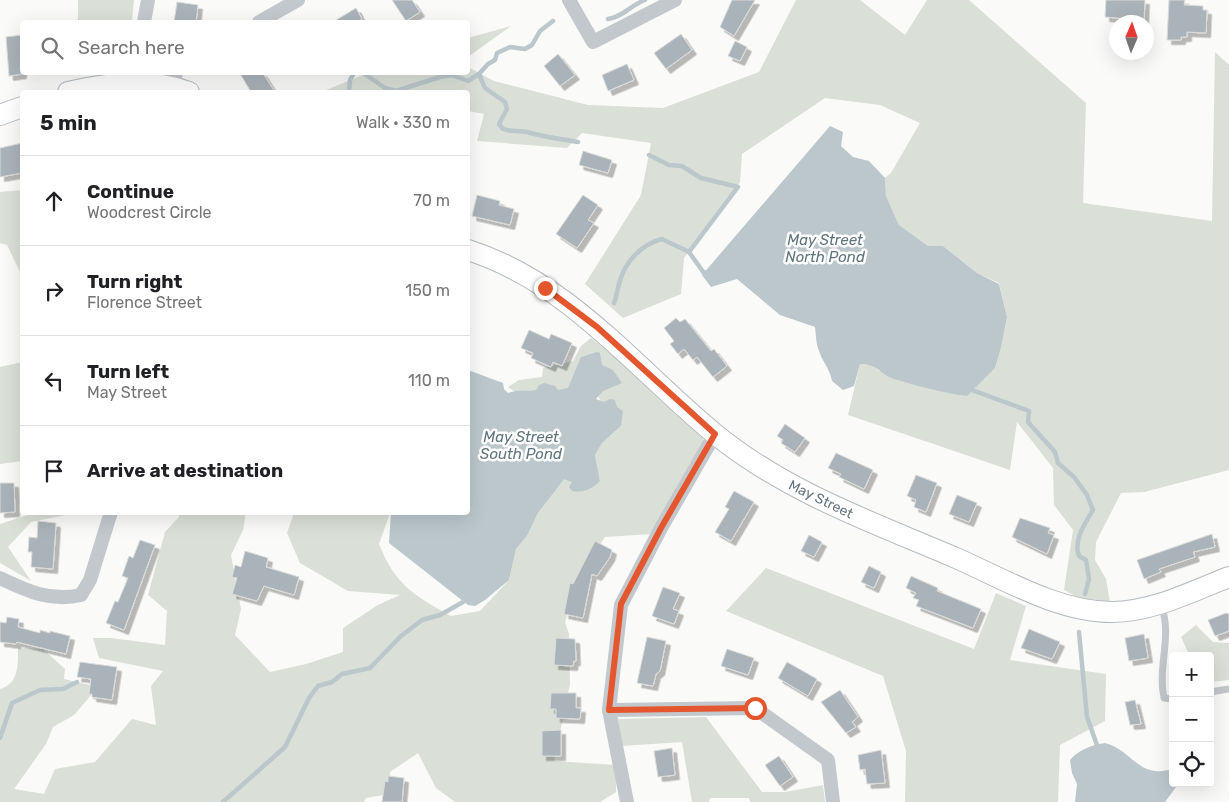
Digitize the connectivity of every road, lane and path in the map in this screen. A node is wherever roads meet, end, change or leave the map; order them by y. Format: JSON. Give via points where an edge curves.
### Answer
{"nodes":[{"id":1,"x":148,"y":0,"type":"edge"},
{"id":2,"x":298,"y":0,"type":"edge"},
{"id":3,"x":569,"y":0,"type":"edge"},
{"id":4,"x":675,"y":0,"type":"edge"},
{"id":5,"x":144,"y":20,"type":"edge"},
{"id":6,"x":263,"y":20,"type":"edge"},
{"id":7,"x":109,"y":79,"type":"edge"},
{"id":8,"x":181,"y":87,"type":"edge"},
{"id":9,"x":74,"y":90,"type":"edge"},
{"id":10,"x":20,"y":108,"type":"edge"},
{"id":11,"x":0,"y":116,"type":"edge"},
{"id":12,"x":470,"y":251,"type":"edge"},
{"id":13,"x":715,"y":434,"type":"junction"},
{"id":14,"x":110,"y":515,"type":"edge"},
{"id":15,"x":1229,"y":577,"type":"edge"},
{"id":16,"x":0,"y":578,"type":"edge"},
{"id":17,"x":1160,"y":602,"type":"junction"},
{"id":18,"x":1229,"y":689,"type":"edge"},
{"id":19,"x":1214,"y":691,"type":"edge"},
{"id":20,"x":1169,"y":699,"type":"edge"},
{"id":21,"x":609,"y":710,"type":"junction"},
{"id":22,"x":627,"y":802,"type":"edge"},
{"id":23,"x":833,"y":802,"type":"edge"}],
"edges":[{"from":1,"to":5,"type":"street"},
{"from":2,"to":6,"type":"street"},
{"from":3,"to":4,"type":"street","via":[[593,42]]},
{"from":7,"to":8,"type":"street"},
{"from":7,"to":9,"type":"street"},
{"from":10,"to":11,"type":"street"},
{"from":12,"to":13,"type":"street","name":"May Street","via":[[508,267],[568,304]]},
{"from":13,"to":17,"type":"street","name":"May Street","via":[[802,492],[1048,598],[1093,611],[1114,612]]},
{"from":13,"to":21,"type":"street","via":[[621,604]]},
{"from":14,"to":16,"type":"street","via":[[90,580],[81,595],[64,599],[30,593]]},
{"from":15,"to":17,"type":"street","name":"May Street"},
{"from":17,"to":20,"type":"lane","via":[[1166,635],[1161,684],[1164,698]]},
{"from":18,"to":19,"type":"lane"},
{"from":21,"to":22,"type":"street"},
{"from":21,"to":23,"type":"street","via":[[755,708],[828,760]]}]}
